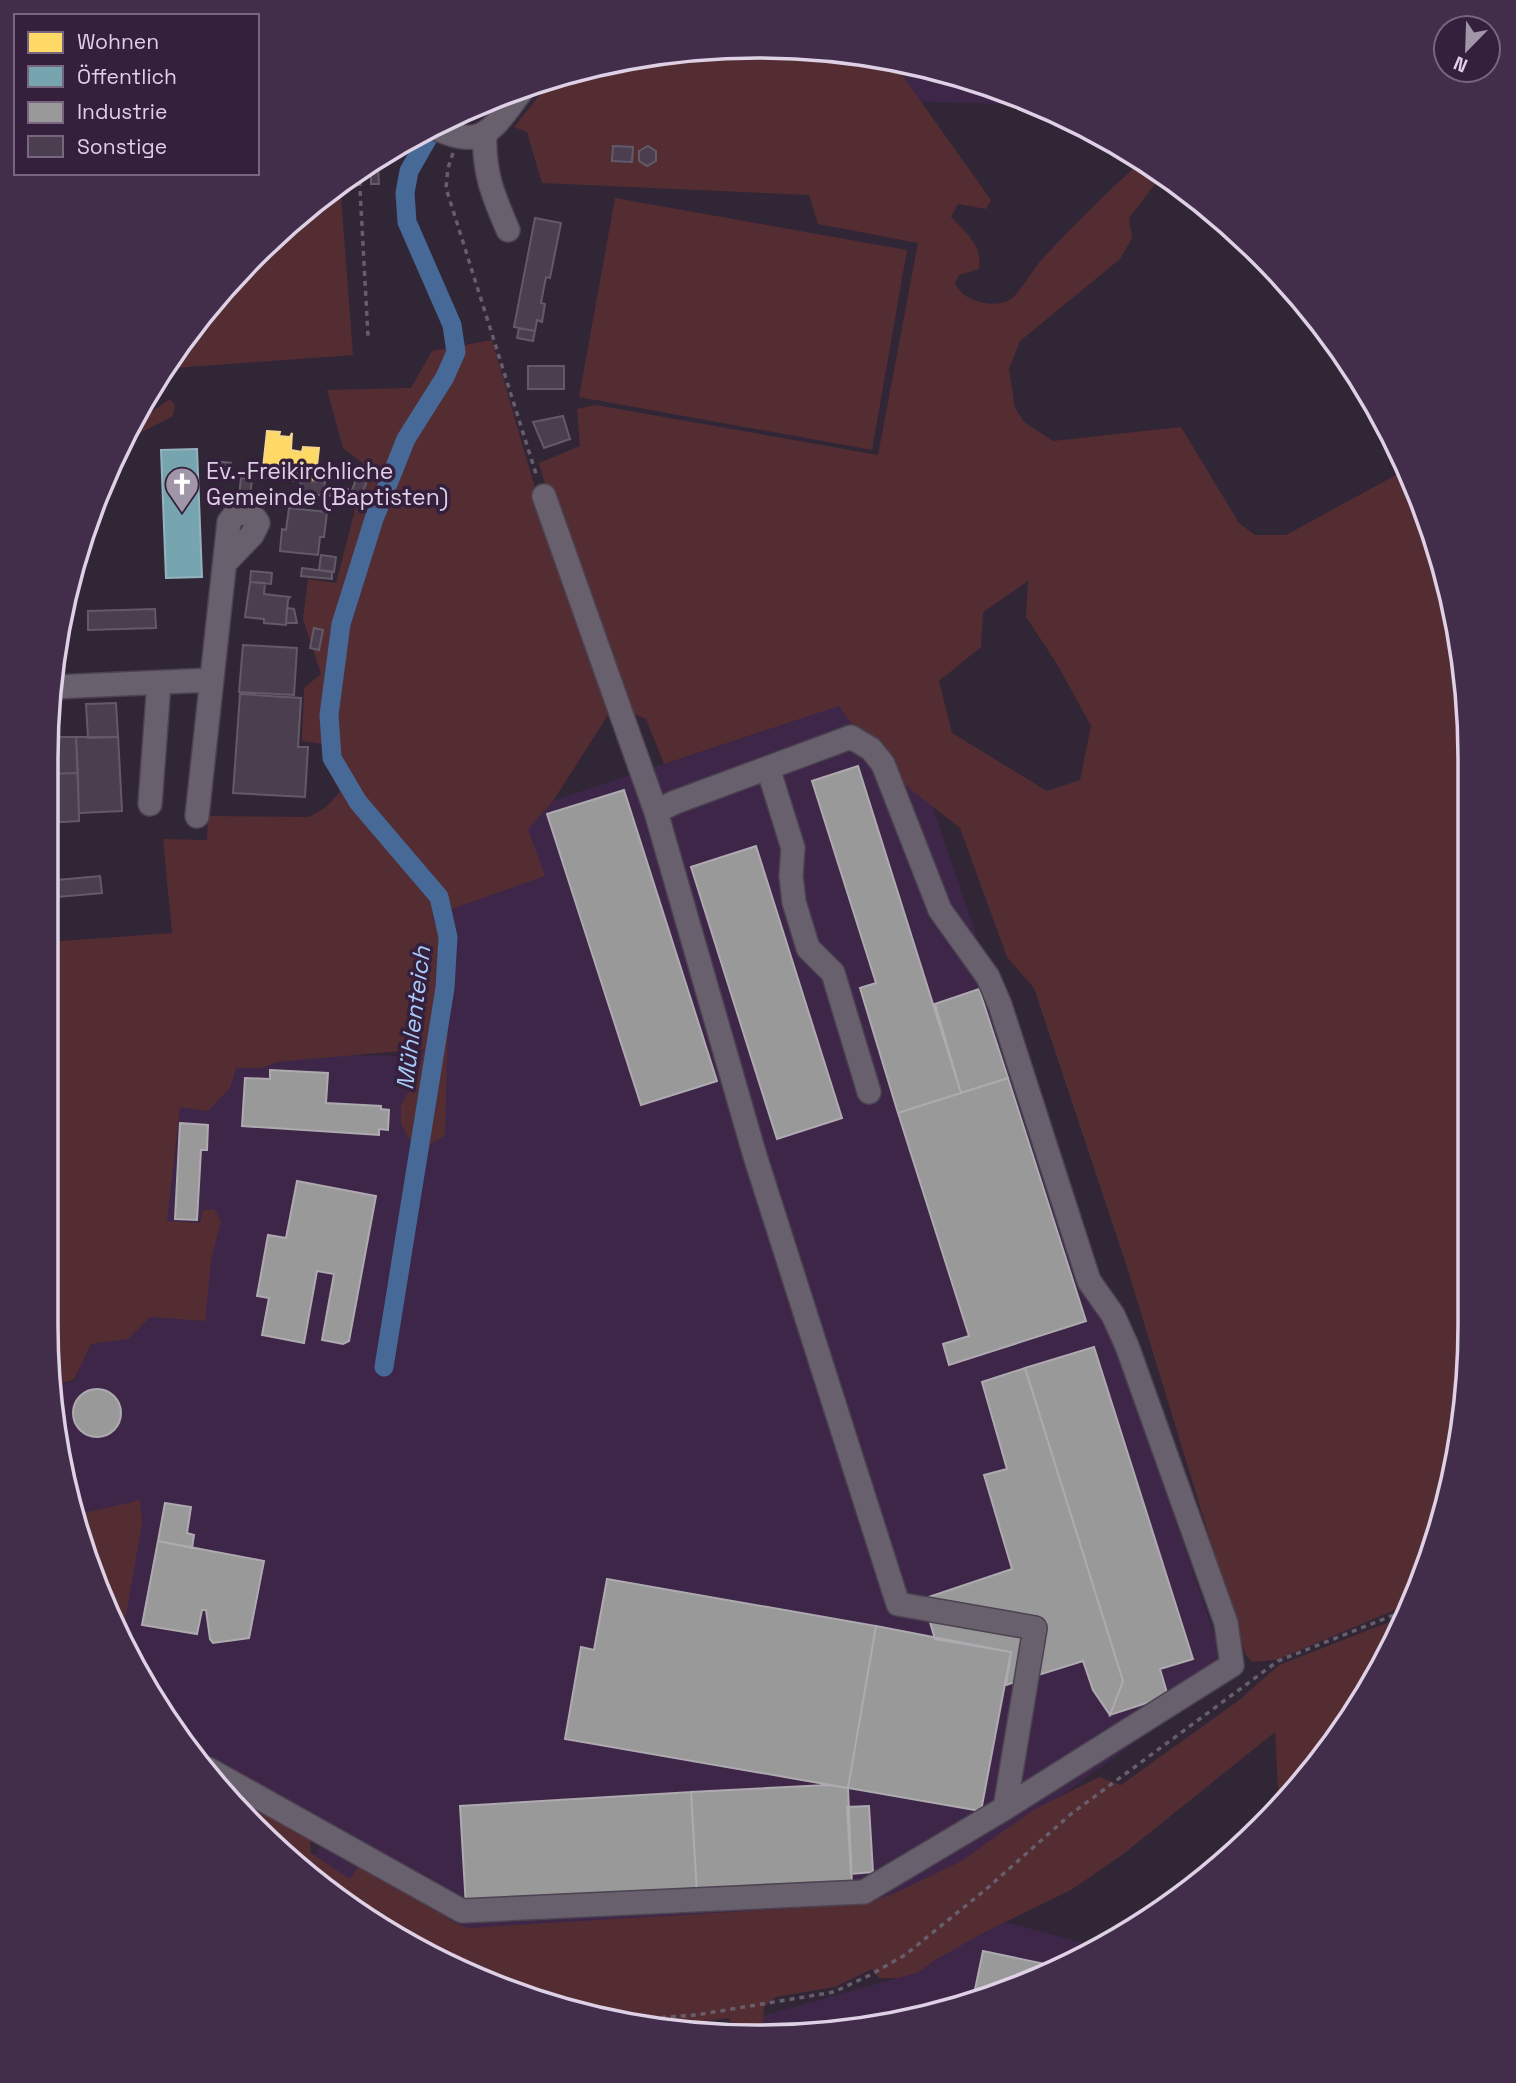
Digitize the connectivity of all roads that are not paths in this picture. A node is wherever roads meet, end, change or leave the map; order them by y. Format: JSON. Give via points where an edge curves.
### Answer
{"nodes":[{"id":1,"x":513,"y":102,"type":"edge"},
{"id":2,"x":446,"y":133,"type":"edge"},
{"id":3,"x":485,"y":133,"type":"junction"},
{"id":4,"x":508,"y":230,"type":"dead end"},
{"id":5,"x":544,"y":496,"type":"road end"},
{"id":6,"x":225,"y":563,"type":"dead end"},
{"id":7,"x":210,"y":680,"type":"junction"},
{"id":8,"x":159,"y":683,"type":"junction"},
{"id":9,"x":62,"y":687,"type":"edge"},
{"id":10,"x":768,"y":768,"type":"junction"},
{"id":11,"x":150,"y":804,"type":"dead end"},
{"id":12,"x":656,"y":813,"type":"junction"},
{"id":13,"x":197,"y":816,"type":"dead end"},
{"id":14,"x":869,"y":1092,"type":"dead end"},
{"id":15,"x":225,"y":1778,"type":"edge"},
{"id":16,"x":1005,"y":1808,"type":"junction"}],
"edges":[{"from":1,"to":3,"type":"street"},
{"from":2,"to":3,"type":"street","via":[[473,138]]},
{"from":3,"to":4,"type":"street","via":[[490,188]]},
{"from":5,"to":12,"type":"street"},
{"from":6,"to":7,"type":"street"},
{"from":7,"to":8,"type":"street"},
{"from":7,"to":13,"type":"street"},
{"from":8,"to":9,"type":"street"},
{"from":8,"to":11,"type":"street"},
{"from":10,"to":12,"type":"street"},
{"from":10,"to":14,"type":"street","via":[[793,848],[794,902],[808,948],[833,973]]},
{"from":10,"to":16,"type":"street","via":[[851,737],[883,764],[940,910],[988,977],[1000,1005],[1089,1281],[1113,1315],[1127,1346],[1226,1623],[1232,1665]]},
{"from":12,"to":16,"type":"street","via":[[755,1156],[898,1604],[1035,1628]]},
{"from":15,"to":16,"type":"street","via":[[462,1911],[864,1892]]}]}
